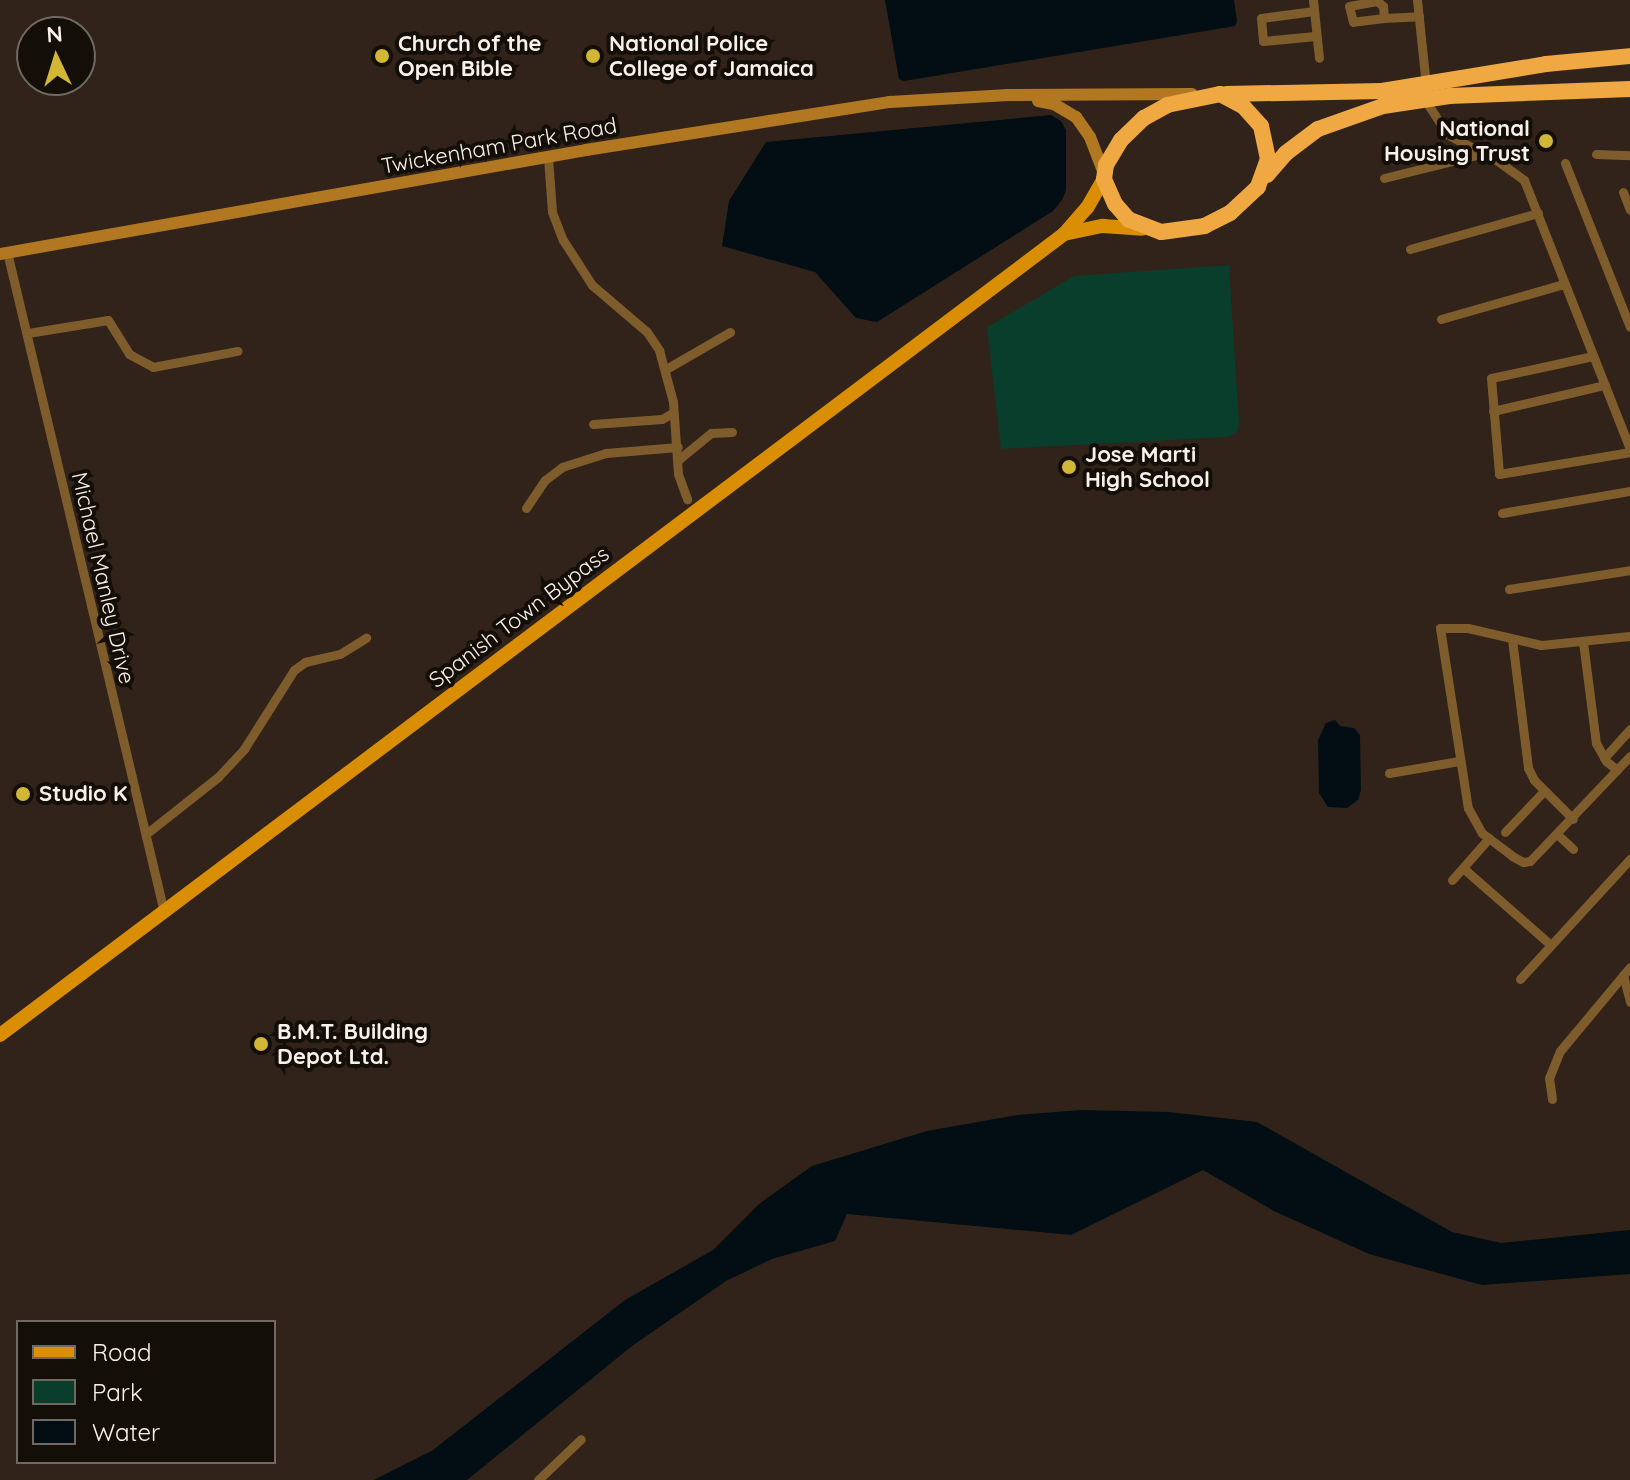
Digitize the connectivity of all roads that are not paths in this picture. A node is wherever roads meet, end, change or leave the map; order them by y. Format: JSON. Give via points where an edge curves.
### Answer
{"nodes":[{"id":1,"x":1313,"y":0,"type":"edge"},
{"id":2,"x":1417,"y":0,"type":"edge"},
{"id":3,"x":1314,"y":11,"type":"junction"},
{"id":4,"x":1419,"y":16,"type":"junction"},
{"id":5,"x":1384,"y":18,"type":"dead end"},
{"id":6,"x":1316,"y":36,"type":"junction"},
{"id":7,"x":1630,"y":56,"type":"edge"},
{"id":8,"x":1319,"y":58,"type":"dead end"},
{"id":9,"x":1630,"y":89,"type":"edge"},
{"id":10,"x":1574,"y":90,"type":"junction"},
{"id":11,"x":1426,"y":93,"type":"junction"},
{"id":12,"x":1217,"y":94,"type":"junction"},
{"id":13,"x":1008,"y":95,"type":"junction"},
{"id":14,"x":1630,"y":96,"type":"edge"},
{"id":15,"x":1484,"y":153,"type":"junction"},
{"id":16,"x":1596,"y":154,"type":"dead end"},
{"id":17,"x":1630,"y":155,"type":"edge"},
{"id":18,"x":548,"y":157,"type":"junction"},
{"id":19,"x":1565,"y":163,"type":"dead end"},
{"id":20,"x":1104,"y":177,"type":"junction"},
{"id":21,"x":1384,"y":178,"type":"dead end"},
{"id":22,"x":1263,"y":179,"type":"junction"},
{"id":23,"x":1623,"y":192,"type":"dead end"},
{"id":24,"x":1630,"y":210,"type":"edge"},
{"id":25,"x":1538,"y":213,"type":"junction"},
{"id":26,"x":1151,"y":230,"type":"junction"},
{"id":27,"x":1064,"y":234,"type":"junction"},
{"id":28,"x":1410,"y":249,"type":"dead end"},
{"id":29,"x":4,"y":253,"type":"edge"},
{"id":30,"x":1564,"y":284,"type":"junction"},
{"id":31,"x":1441,"y":319,"type":"dead end"},
{"id":32,"x":1630,"y":327,"type":"edge"},
{"id":33,"x":730,"y":332,"type":"dead end"},
{"id":34,"x":28,"y":333,"type":"junction"},
{"id":35,"x":237,"y":351,"type":"dead end"},
{"id":36,"x":1593,"y":356,"type":"junction"},
{"id":37,"x":666,"y":369,"type":"junction"},
{"id":38,"x":1605,"y":385,"type":"junction"},
{"id":39,"x":1493,"y":411,"type":"junction"},
{"id":40,"x":672,"y":413,"type":"junction"},
{"id":41,"x":593,"y":424,"type":"dead end"},
{"id":42,"x":732,"y":432,"type":"dead end"},
{"id":43,"x":678,"y":447,"type":"junction"},
{"id":44,"x":1630,"y":450,"type":"edge"},
{"id":45,"x":678,"y":460,"type":"junction"},
{"id":46,"x":1630,"y":491,"type":"edge"},
{"id":47,"x":687,"y":499,"type":"dead end"},
{"id":48,"x":526,"y":508,"type":"dead end"},
{"id":49,"x":1502,"y":513,"type":"dead end"},
{"id":50,"x":1630,"y":570,"type":"edge"},
{"id":51,"x":1509,"y":589,"type":"dead end"},
{"id":52,"x":1630,"y":636,"type":"edge"},
{"id":53,"x":366,"y":638,"type":"dead end"},
{"id":54,"x":1512,"y":639,"type":"junction"},
{"id":55,"x":1583,"y":642,"type":"junction"},
{"id":56,"x":1630,"y":729,"type":"edge"},
{"id":57,"x":1630,"y":756,"type":"edge"},
{"id":58,"x":1604,"y":758,"type":"junction"},
{"id":59,"x":1459,"y":761,"type":"junction"},
{"id":60,"x":1617,"y":770,"type":"junction"},
{"id":61,"x":1389,"y":773,"type":"dead end"},
{"id":62,"x":1544,"y":791,"type":"junction"},
{"id":63,"x":1573,"y":819,"type":"junction"},
{"id":64,"x":1505,"y":832,"type":"dead end"},
{"id":65,"x":146,"y":834,"type":"junction"},
{"id":66,"x":1557,"y":834,"type":"junction"},
{"id":67,"x":1489,"y":838,"type":"junction"},
{"id":68,"x":1573,"y":849,"type":"dead end"},
{"id":69,"x":1630,"y":859,"type":"edge"},
{"id":70,"x":1463,"y":868,"type":"junction"},
{"id":71,"x":1452,"y":880,"type":"dead end"},
{"id":72,"x":164,"y":912,"type":"junction"},
{"id":73,"x":1551,"y":945,"type":"junction"},
{"id":74,"x":1626,"y":971,"type":"edge"},
{"id":75,"x":1520,"y":979,"type":"dead end"},
{"id":76,"x":1630,"y":1002,"type":"edge"},
{"id":77,"x":0,"y":1035,"type":"edge"},
{"id":78,"x":1552,"y":1099,"type":"dead end"},
{"id":79,"x":581,"y":1439,"type":"dead end"},
{"id":80,"x":538,"y":1480,"type":"edge"}],
"edges":[{"from":1,"to":3,"type":"street"},
{"from":2,"to":4,"type":"street"},
{"from":3,"to":6,"type":"street"},
{"from":3,"to":6,"type":"street","via":[[1261,18],[1263,41]]},
{"from":4,"to":5,"type":"street"},
{"from":4,"to":11,"type":"street"},
{"from":6,"to":8,"type":"street"},
{"from":7,"to":11,"type":"highway","via":[[1530,66]]},
{"from":9,"to":10,"type":"highway"},
{"from":10,"to":11,"type":"highway"},
{"from":10,"to":14,"type":"street"},
{"from":11,"to":12,"type":"highway"},
{"from":11,"to":15,"type":"street","via":[[1448,135]]},
{"from":11,"to":22,"type":"highway","via":[[1333,121],[1304,138]]},
{"from":12,"to":13,"type":"main road"},
{"from":12,"to":20,"type":"highway","via":[[1167,105],[1144,118],[1121,140]]},
{"from":12,"to":22,"type":"highway","via":[[1243,106],[1261,126],[1268,159]]},
{"from":13,"to":18,"type":"main road","name":"Twickenham Park Road","via":[[890,102]]},
{"from":13,"to":20,"type":"main road","via":[[1067,109],[1090,137]]},
{"from":15,"to":21,"type":"street"},
{"from":15,"to":25,"type":"street","via":[[1524,180]]},
{"from":16,"to":17,"type":"street"},
{"from":18,"to":29,"type":"main road","name":"Twickenham Park Road"},
{"from":18,"to":37,"type":"street","via":[[552,212],[563,240],[592,285],[647,332]]},
{"from":19,"to":32,"type":"street"},
{"from":20,"to":26,"type":"highway","via":[[1122,212]]},
{"from":20,"to":27,"type":"main road","name":"Spanish Town Bypass"},
{"from":22,"to":26,"type":"highway","via":[[1216,221],[1184,231]]},
{"from":23,"to":24,"type":"street"},
{"from":25,"to":28,"type":"street"},
{"from":25,"to":30,"type":"street"},
{"from":26,"to":27,"type":"main road","name":"Spanish Town Bypass","via":[[1103,226]]},
{"from":27,"to":72,"type":"main road","name":"Spanish Town Bypass"},
{"from":29,"to":34,"type":"street","name":"Michael Manley Drive"},
{"from":30,"to":31,"type":"street"},
{"from":30,"to":36,"type":"street"},
{"from":33,"to":37,"type":"street"},
{"from":34,"to":35,"type":"street","via":[[108,320],[129,354],[153,367]]},
{"from":34,"to":65,"type":"street","name":"Michael Manley Drive"},
{"from":36,"to":38,"type":"street"},
{"from":36,"to":39,"type":"street","via":[[1491,378]]},
{"from":37,"to":40,"type":"street"},
{"from":38,"to":39,"type":"street"},
{"from":38,"to":44,"type":"street"},
{"from":39,"to":44,"type":"street","via":[[1498,470],[1503,475]]},
{"from":40,"to":41,"type":"street","via":[[662,419]]},
{"from":40,"to":43,"type":"street"},
{"from":42,"to":45,"type":"street","via":[[711,433]]},
{"from":43,"to":45,"type":"street"},
{"from":43,"to":48,"type":"street","via":[[606,453],[562,467],[545,480]]},
{"from":45,"to":47,"type":"street"},
{"from":46,"to":49,"type":"street"},
{"from":50,"to":51,"type":"street"},
{"from":52,"to":55,"type":"street"},
{"from":53,"to":65,"type":"street","via":[[340,654],[294,670],[244,749],[218,777]]},
{"from":54,"to":55,"type":"street","via":[[1541,645]]},
{"from":54,"to":59,"type":"street","via":[[1468,628],[1440,628]]},
{"from":54,"to":62,"type":"street","via":[[1528,768]]},
{"from":55,"to":58,"type":"street","via":[[1596,743]]},
{"from":56,"to":58,"type":"street"},
{"from":57,"to":60,"type":"street"},
{"from":58,"to":60,"type":"street"},
{"from":59,"to":61,"type":"street"},
{"from":59,"to":67,"type":"street","via":[[1468,808]]},
{"from":60,"to":63,"type":"street"},
{"from":62,"to":63,"type":"street"},
{"from":62,"to":64,"type":"street"},
{"from":63,"to":66,"type":"street"},
{"from":65,"to":72,"type":"street","name":"Michael Manley Drive"},
{"from":66,"to":67,"type":"street","via":[[1526,862]]},
{"from":66,"to":68,"type":"street"},
{"from":67,"to":70,"type":"street"},
{"from":69,"to":73,"type":"street"},
{"from":70,"to":71,"type":"street"},
{"from":70,"to":73,"type":"street"},
{"from":72,"to":77,"type":"main road","name":"Spanish Town Bypass"},
{"from":73,"to":75,"type":"street"},
{"from":74,"to":76,"type":"street"},
{"from":74,"to":78,"type":"street","via":[[1560,1051],[1549,1078]]},
{"from":79,"to":80,"type":"street"}]}
